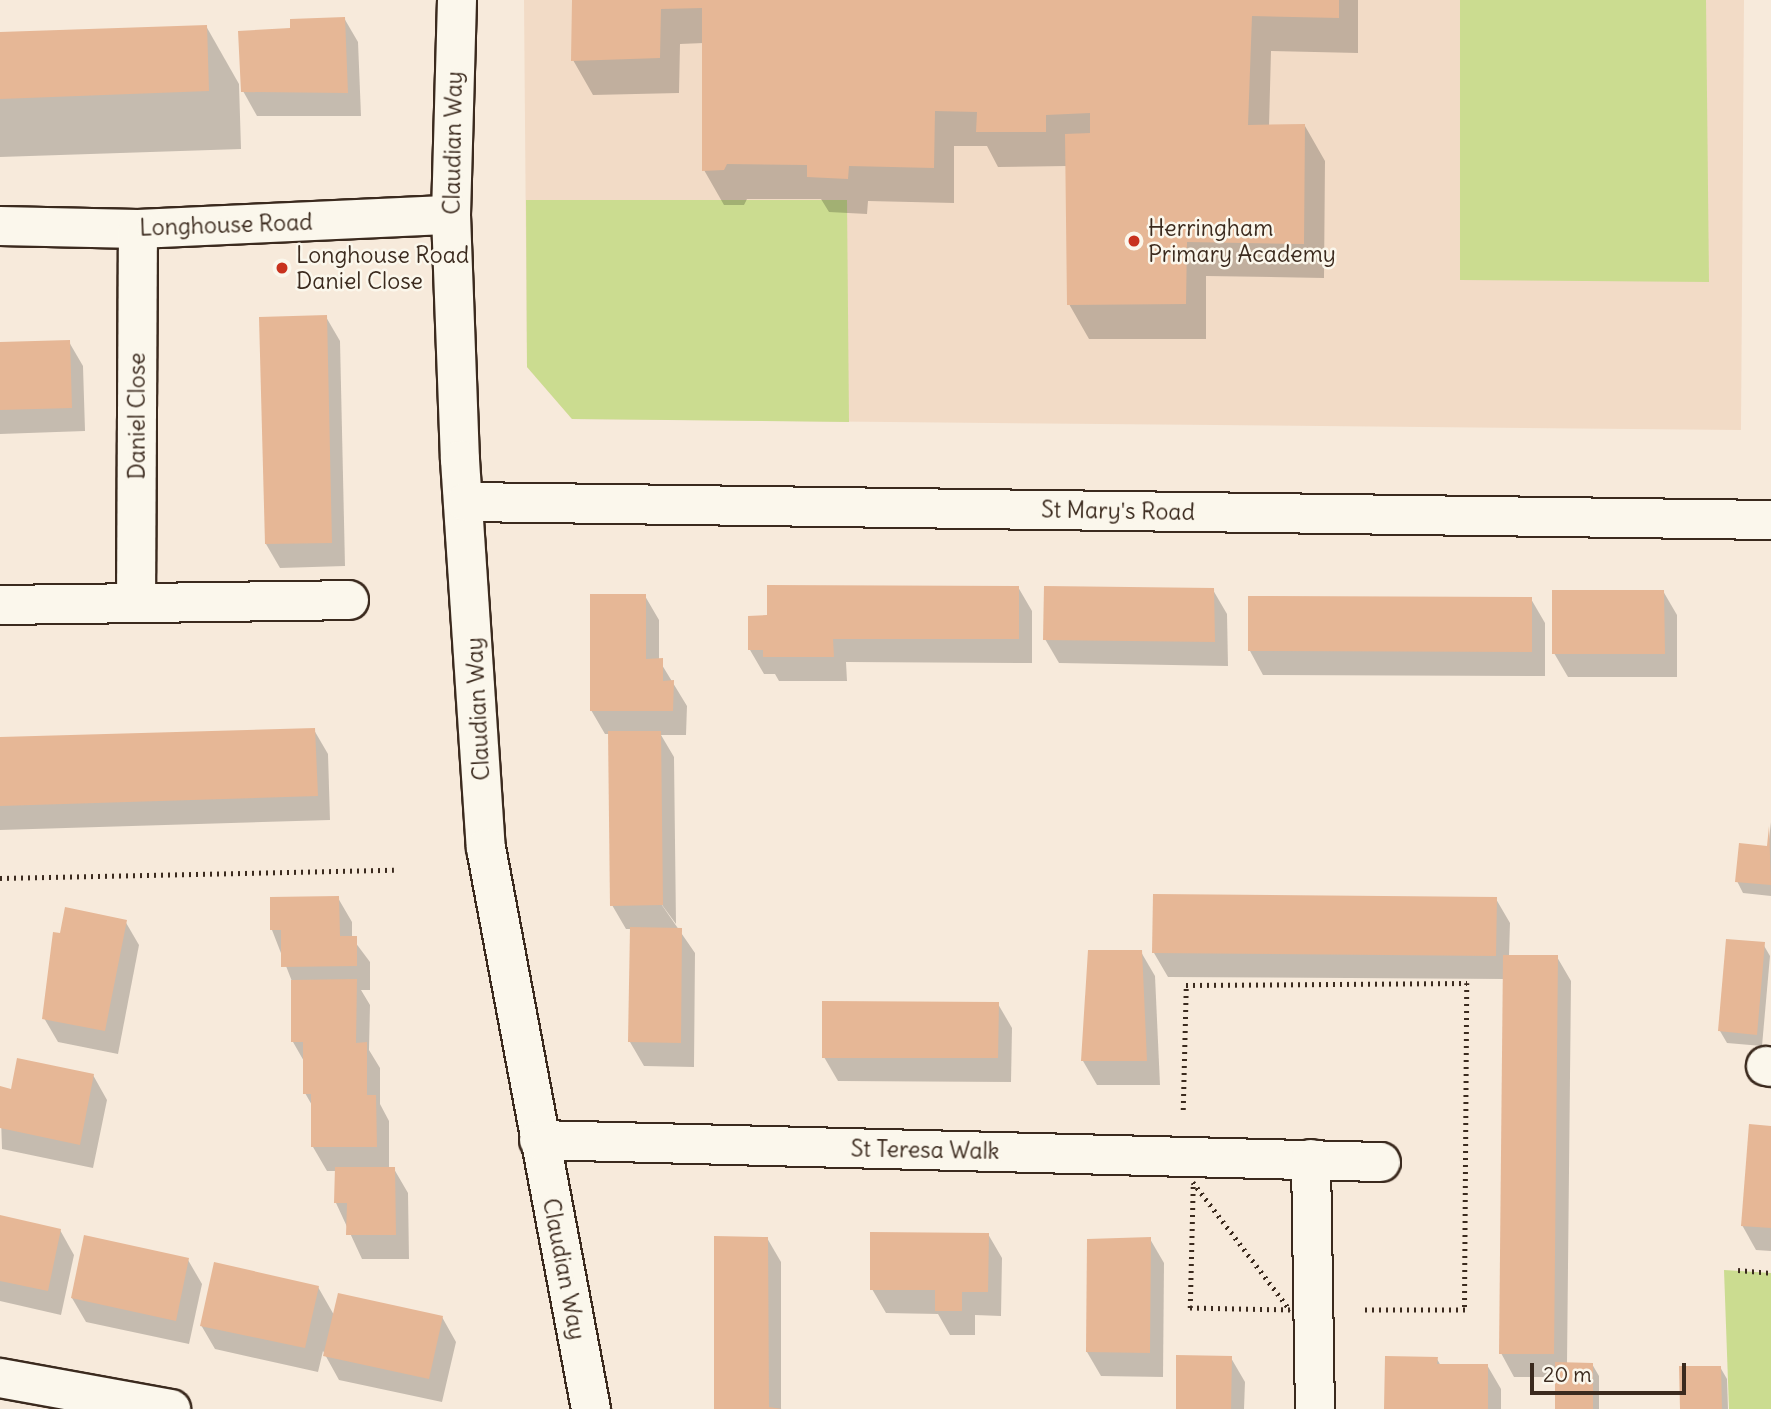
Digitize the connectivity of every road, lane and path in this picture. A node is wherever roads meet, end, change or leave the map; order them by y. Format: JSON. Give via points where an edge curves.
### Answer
{"nodes":[{"id":1,"x":457,"y":0,"type":"edge"},
{"id":2,"x":451,"y":215,"type":"junction"},
{"id":3,"x":0,"y":226,"type":"edge"},
{"id":4,"x":138,"y":229,"type":"junction"},
{"id":5,"x":466,"y":502,"type":"junction"},
{"id":6,"x":1771,"y":520,"type":"edge"},
{"id":7,"x":349,"y":600,"type":"dead end"},
{"id":8,"x":136,"y":603,"type":"junction"},
{"id":9,"x":0,"y":605,"type":"edge"},
{"id":10,"x":394,"y":870,"type":"dead end"},
{"id":11,"x":0,"y":878,"type":"edge"},
{"id":12,"x":539,"y":1140,"type":"junction"},
{"id":13,"x":1311,"y":1159,"type":"junction"},
{"id":14,"x":1381,"y":1162,"type":"dead end"},
{"id":15,"x":1187,"y":1169,"type":"junction"},
{"id":16,"x":1738,"y":1270,"type":"dead end"},
{"id":17,"x":1771,"y":1273,"type":"edge"},
{"id":18,"x":1313,"y":1309,"type":"junction"},
{"id":19,"x":0,"y":1377,"type":"edge"},
{"id":20,"x":171,"y":1409,"type":"edge"},
{"id":21,"x":591,"y":1409,"type":"edge"},
{"id":22,"x":1315,"y":1409,"type":"edge"}],
"edges":[{"from":1,"to":2,"type":"street","name":"Claudian Way"},
{"from":2,"to":4,"type":"street","name":"Longhouse Road"},
{"from":2,"to":5,"type":"street","name":"Claudian Way","via":[[460,460]]},
{"from":3,"to":4,"type":"street","name":"Longhouse Road"},
{"from":4,"to":8,"type":"street","name":"Daniel Close"},
{"from":5,"to":6,"type":"street","name":"St Mary's Road"},
{"from":5,"to":12,"type":"street","name":"Claudian Way","via":[[486,848]]},
{"from":7,"to":8,"type":"street"},
{"from":8,"to":9,"type":"street"},
{"from":10,"to":11,"type":"path"},
{"from":12,"to":15,"type":"street","name":"St Teresa Walk"},
{"from":12,"to":21,"type":"street","name":"Claudian Way"},
{"from":13,"to":14,"type":"street","name":"St Teresa Walk"},
{"from":13,"to":15,"type":"street","name":"St Teresa Walk"},
{"from":13,"to":18,"type":"street"},
{"from":15,"to":15,"type":"path","via":[[1190,1308],[1290,1310],[1250,1256]]},
{"from":15,"to":18,"type":"path","via":[[1186,985],[1467,983],[1465,1310]]},
{"from":16,"to":17,"type":"path"},
{"from":18,"to":22,"type":"street"},
{"from":19,"to":20,"type":"street"}]}
